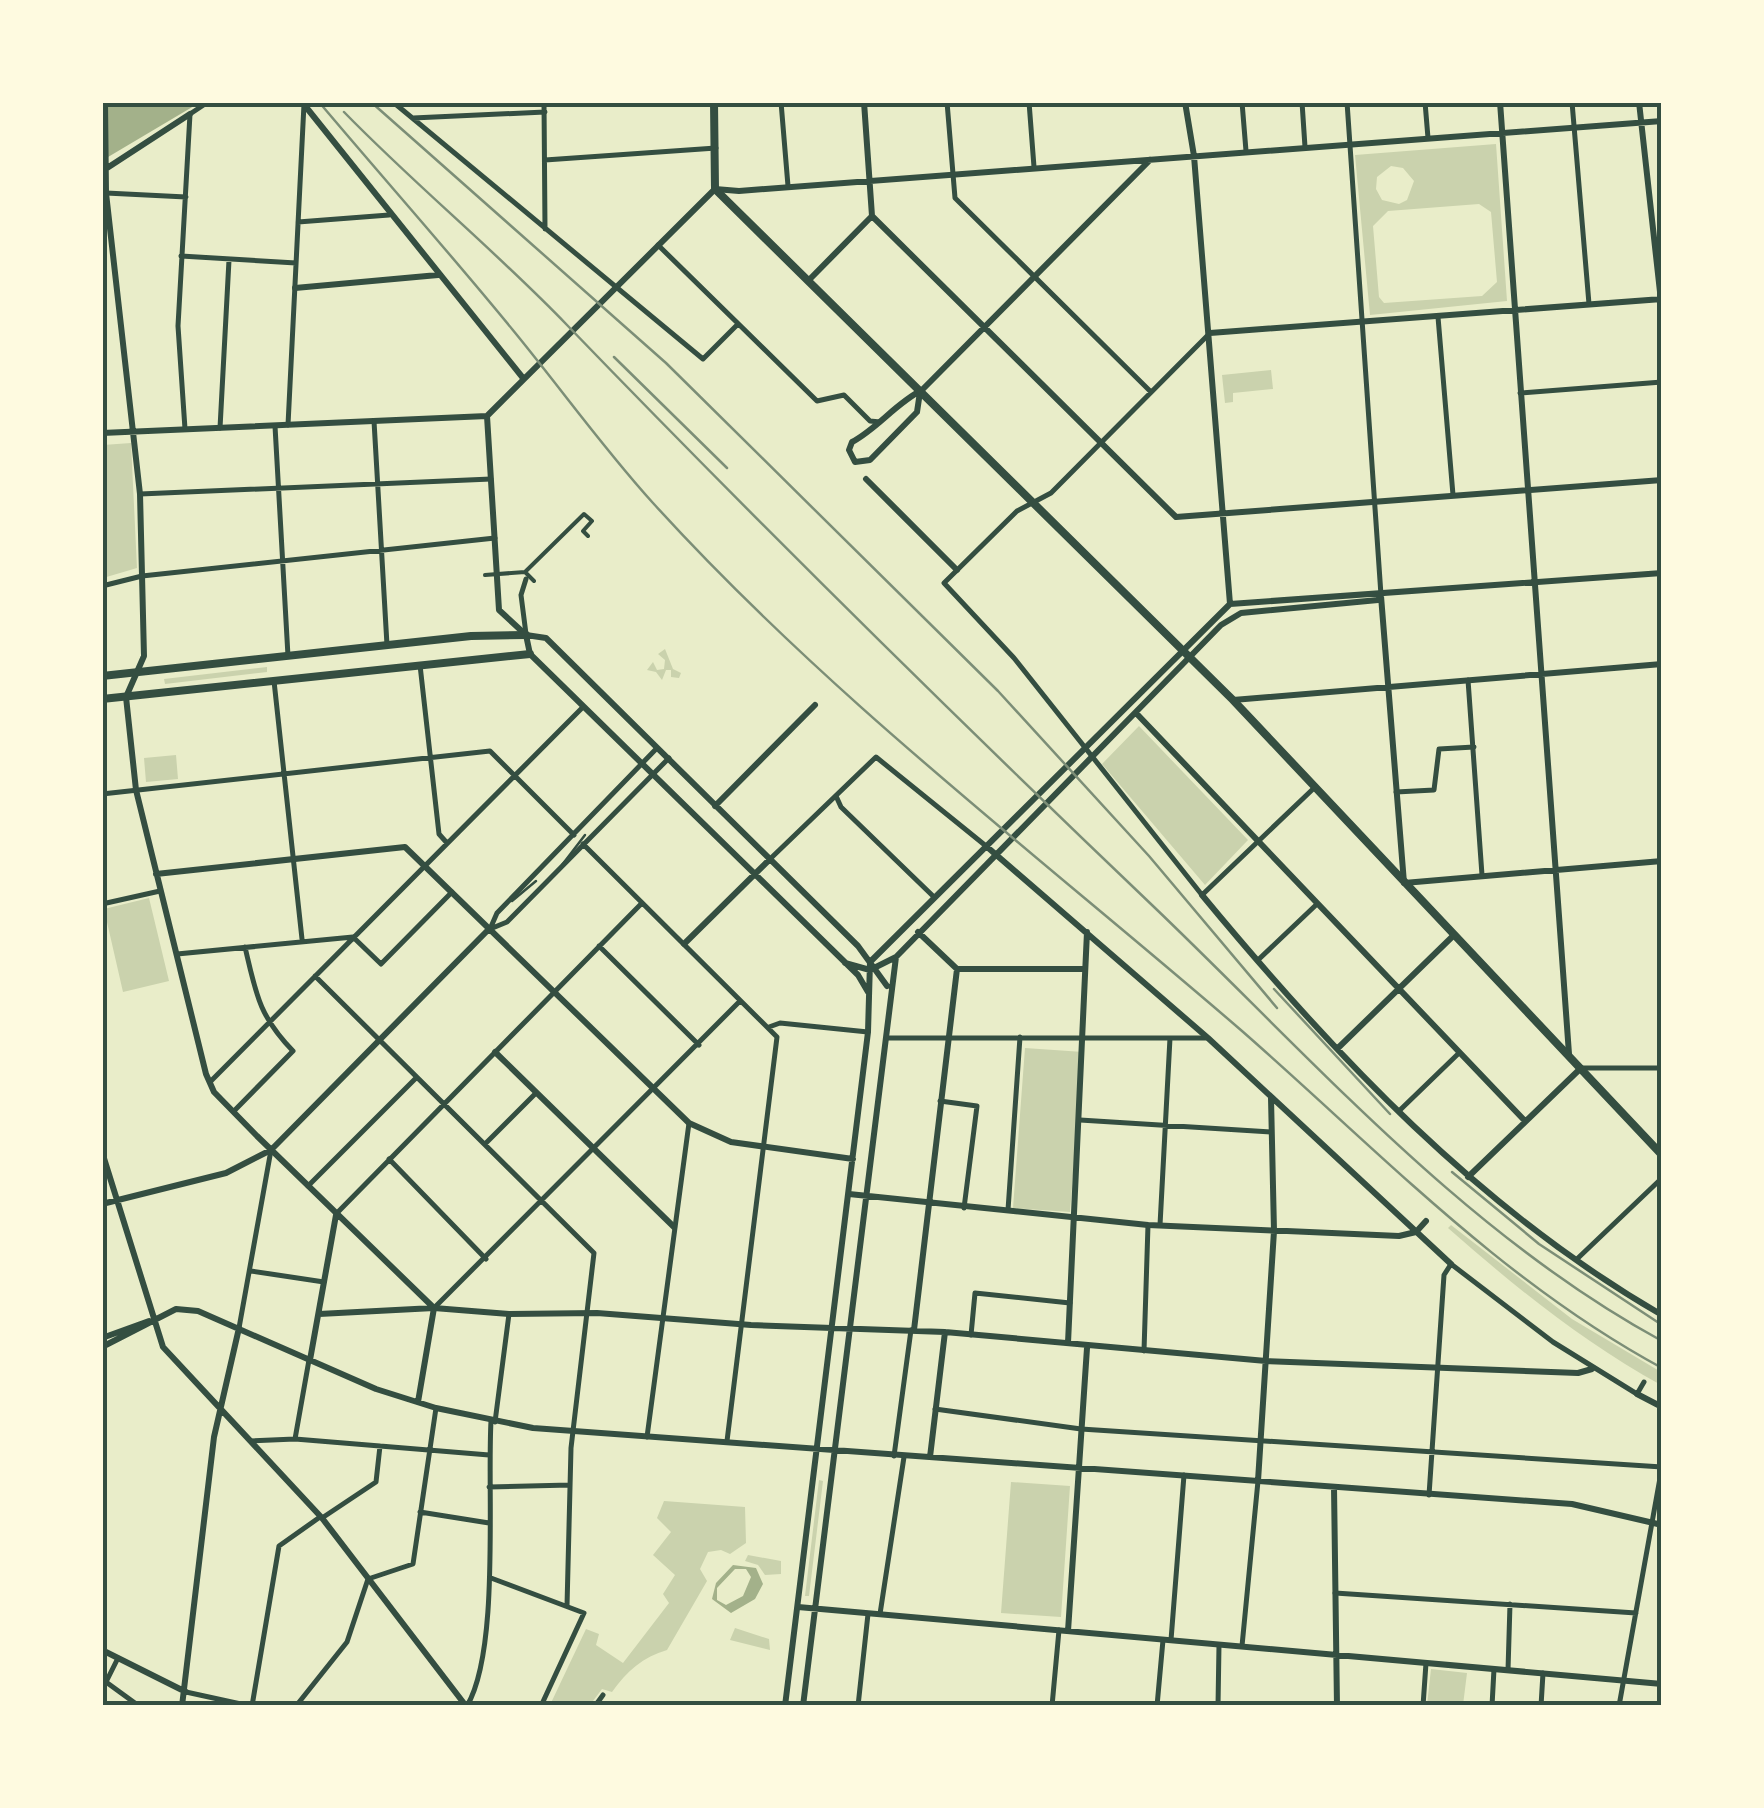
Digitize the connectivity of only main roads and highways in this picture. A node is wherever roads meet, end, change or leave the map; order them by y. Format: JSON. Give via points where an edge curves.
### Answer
{"nodes":[{"id":1,"x":714,"y":102,"type":"edge"},
{"id":2,"x":526,"y":634,"type":"road end"},
{"id":3,"x":530,"y":654,"type":"road end"},
{"id":4,"x":102,"y":676,"type":"edge"},
{"id":5,"x":102,"y":699,"type":"edge"},
{"id":6,"x":1662,"y":1155,"type":"edge"}],
"edges":[{"from":1,"to":6,"type":"main road","via":[[715,188],[1233,700]]},
{"from":2,"to":4,"type":"main road"},
{"from":3,"to":5,"type":"main road"}]}
